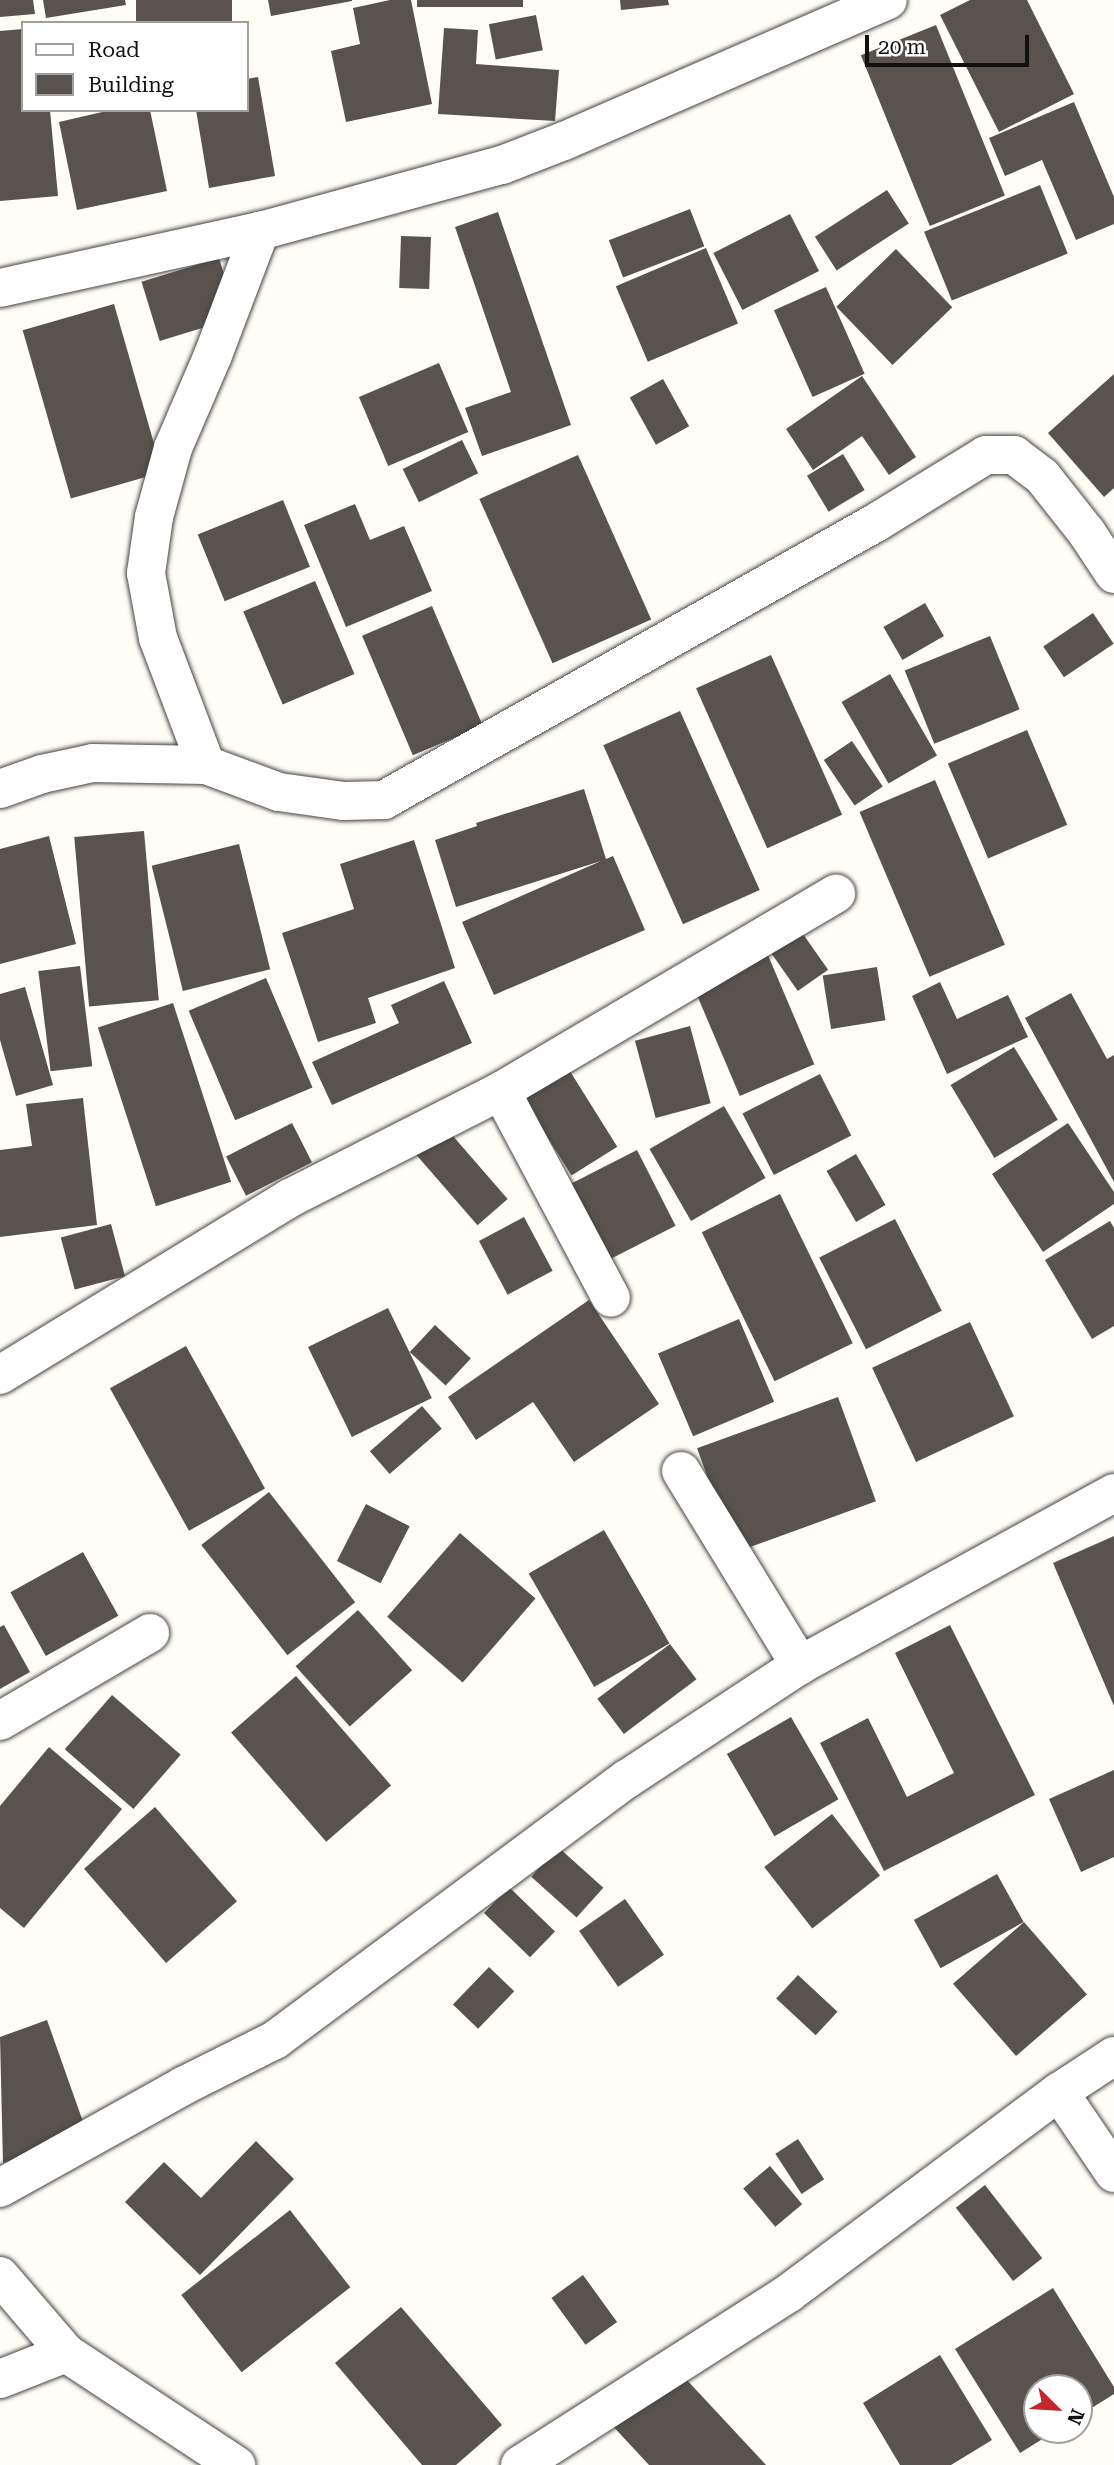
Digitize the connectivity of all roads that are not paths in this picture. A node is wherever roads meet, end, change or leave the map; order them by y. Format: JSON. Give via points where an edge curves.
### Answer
{"nodes":[{"id":1,"x":888,"y":0,"type":"edge"},
{"id":2,"x":260,"y":231,"type":"junction"},
{"id":3,"x":0,"y":288,"type":"edge"},
{"id":4,"x":1114,"y":574,"type":"edge"},
{"id":5,"x":206,"y":765,"type":"junction"},
{"id":6,"x":0,"y":789,"type":"edge"},
{"id":7,"x":836,"y":894,"type":"dead end"},
{"id":8,"x":501,"y":1091,"type":"junction"},
{"id":9,"x":611,"y":1298,"type":"dead end"},
{"id":10,"x":0,"y":1375,"type":"edge"},
{"id":11,"x":681,"y":1471,"type":"dead end"},
{"id":12,"x":1114,"y":1493,"type":"edge"},
{"id":13,"x":150,"y":1633,"type":"dead end"},
{"id":14,"x":800,"y":1665,"type":"junction"},
{"id":15,"x":0,"y":1721,"type":"edge"},
{"id":16,"x":1114,"y":2056,"type":"edge"},
{"id":17,"x":1059,"y":2092,"type":"junction"},
{"id":18,"x":1114,"y":2173,"type":"edge"},
{"id":19,"x":0,"y":2188,"type":"edge"},
{"id":20,"x":0,"y":2276,"type":"edge"},
{"id":21,"x":66,"y":2353,"type":"junction"},
{"id":22,"x":0,"y":2379,"type":"edge"},
{"id":23,"x":236,"y":2465,"type":"edge"},
{"id":24,"x":520,"y":2465,"type":"edge"}],
"edges":[{"from":1,"to":2,"type":"street","via":[[502,165]]},
{"from":2,"to":3,"type":"street"},
{"from":2,"to":5,"type":"street","via":[[173,448],[154,517],[146,573],[158,638]]},
{"from":4,"to":5,"type":"street","via":[[1042,476],[1014,455],[986,455],[877,522],[384,800],[344,801],[279,792]]},
{"from":5,"to":6,"type":"street","via":[[93,763]]},
{"from":7,"to":8,"type":"street"},
{"from":8,"to":9,"type":"street"},
{"from":8,"to":10,"type":"street","via":[[290,1198]]},
{"from":11,"to":14,"type":"street"},
{"from":12,"to":14,"type":"street"},
{"from":13,"to":15,"type":"street"},
{"from":14,"to":19,"type":"street","via":[[627,1779],[275,2040]]},
{"from":16,"to":17,"type":"street"},
{"from":17,"to":18,"type":"street"},
{"from":17,"to":24,"type":"street","via":[[789,2293]]},
{"from":20,"to":21,"type":"street"},
{"from":21,"to":22,"type":"street"},
{"from":21,"to":23,"type":"street"}]}
